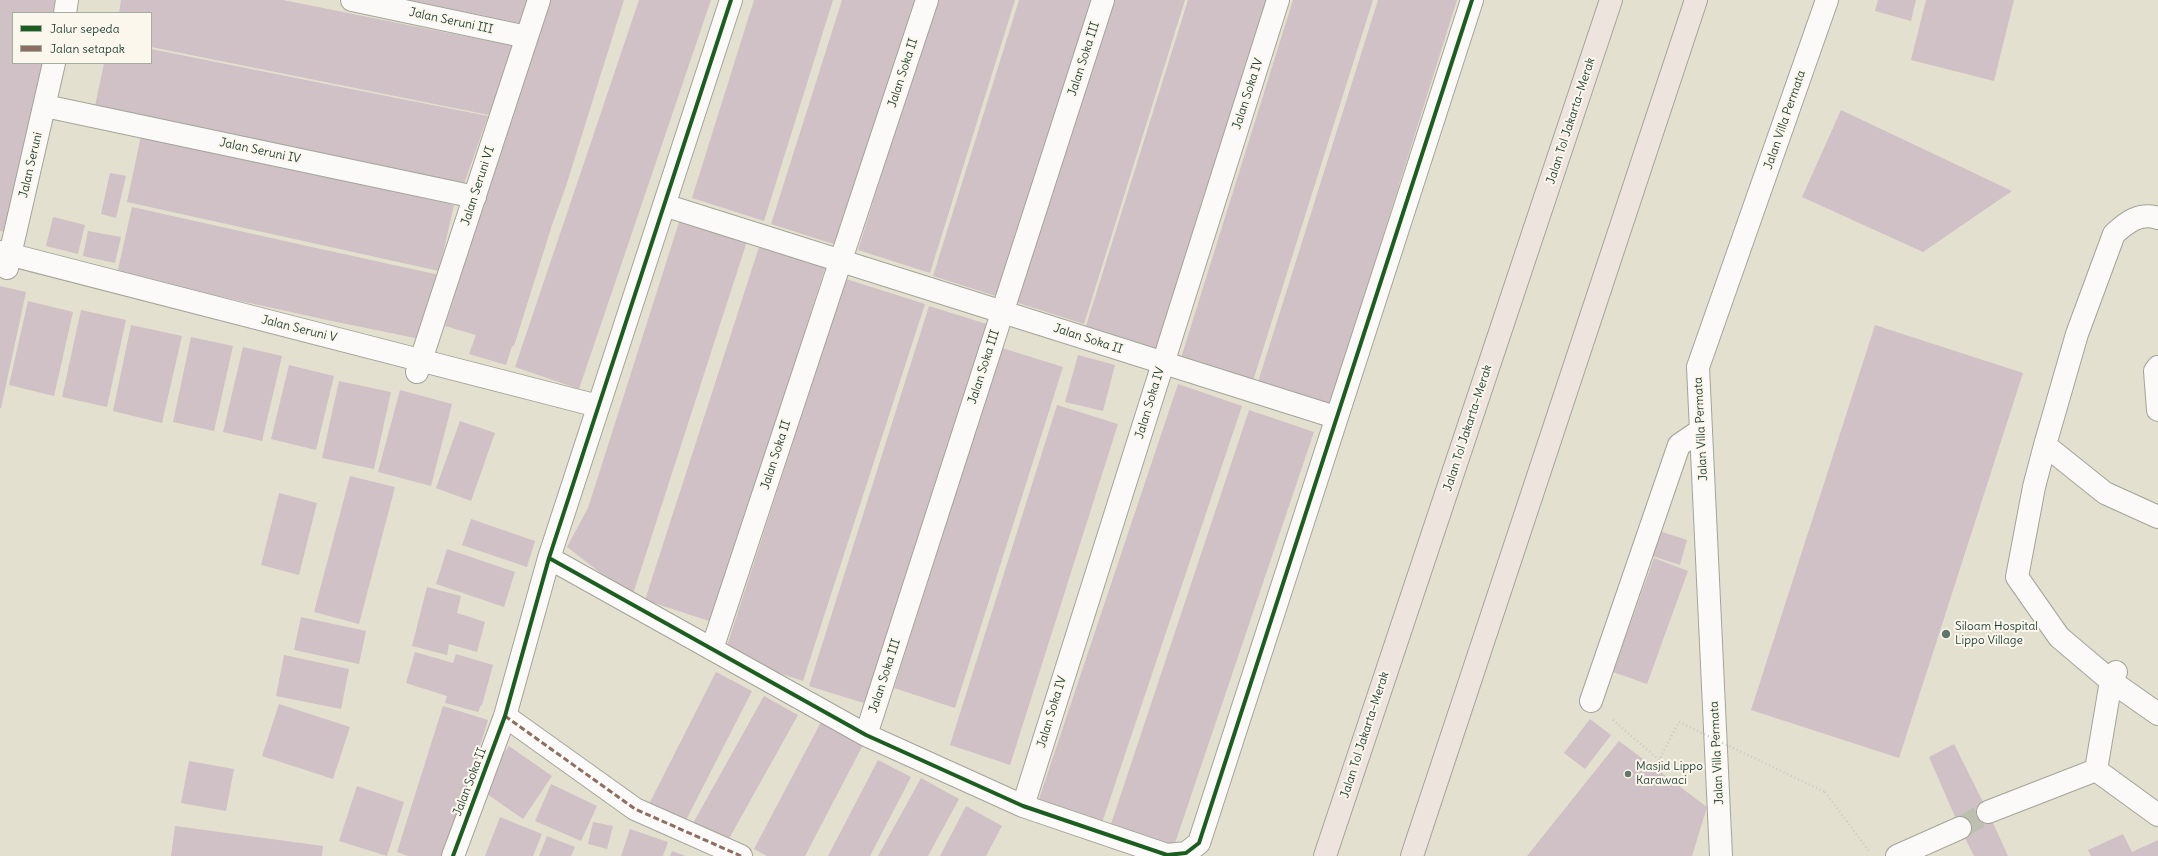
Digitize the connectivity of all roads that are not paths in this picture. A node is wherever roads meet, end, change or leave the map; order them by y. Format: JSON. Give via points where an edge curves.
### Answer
{"nodes":[{"id":1,"x":67,"y":0,"type":"edge"},
{"id":2,"x":352,"y":0,"type":"edge"},
{"id":3,"x":539,"y":0,"type":"edge"},
{"id":4,"x":731,"y":0,"type":"edge"},
{"id":5,"x":927,"y":0,"type":"edge"},
{"id":6,"x":1103,"y":0,"type":"edge"},
{"id":7,"x":1278,"y":0,"type":"edge"},
{"id":8,"x":1472,"y":0,"type":"edge"},
{"id":9,"x":1611,"y":0,"type":"edge"},
{"id":10,"x":1696,"y":0,"type":"edge"},
{"id":11,"x":1827,"y":0,"type":"edge"},
{"id":12,"x":65,"y":12,"type":"edge"},
{"id":13,"x":527,"y":37,"type":"junction"},
{"id":14,"x":54,"y":64,"type":"edge"},
{"id":15,"x":45,"y":106,"type":"junction"},
{"id":16,"x":475,"y":197,"type":"junction"},
{"id":17,"x":664,"y":205,"type":"junction"},
{"id":18,"x":2158,"y":218,"type":"edge"},
{"id":19,"x":4,"y":260,"type":"edge"},
{"id":20,"x":841,"y":261,"type":"junction"},
{"id":21,"x":1002,"y":312,"type":"junction"},
{"id":22,"x":1162,"y":363,"type":"junction"},
{"id":23,"x":419,"y":366,"type":"junction"},
{"id":24,"x":2158,"y":367,"type":"edge"},
{"id":25,"x":2158,"y":410,"type":"edge"},
{"id":26,"x":596,"y":412,"type":"junction"},
{"id":27,"x":1336,"y":417,"type":"junction"},
{"id":28,"x":1701,"y":430,"type":"junction"},
{"id":29,"x":2045,"y":445,"type":"junction"},
{"id":30,"x":2158,"y":516,"type":"edge"},
{"id":31,"x":549,"y":558,"type":"junction"},
{"id":32,"x":712,"y":649,"type":"junction"},
{"id":33,"x":2114,"y":676,"type":"junction"},
{"id":34,"x":1592,"y":701,"type":"road end"},
{"id":35,"x":2158,"y":701,"type":"edge"},
{"id":36,"x":2158,"y":714,"type":"edge"},
{"id":37,"x":505,"y":716,"type":"junction"},
{"id":38,"x":866,"y":735,"type":"junction"},
{"id":39,"x":2096,"y":770,"type":"junction"},
{"id":40,"x":1023,"y":806,"type":"junction"},
{"id":41,"x":1988,"y":812,"type":"tunnel mouth"},
{"id":42,"x":2158,"y":815,"type":"edge"},
{"id":43,"x":1960,"y":828,"type":"tunnel mouth"},
{"id":44,"x":453,"y":856,"type":"edge"},
{"id":45,"x":741,"y":856,"type":"edge"},
{"id":46,"x":1325,"y":856,"type":"edge"},
{"id":47,"x":1412,"y":856,"type":"edge"},
{"id":48,"x":1721,"y":856,"type":"edge"},
{"id":49,"x":1897,"y":856,"type":"edge"}],
"edges":[{"from":1,"to":12,"type":"street"},
{"from":2,"to":13,"type":"street","name":"Jalan Seruni III"},
{"from":3,"to":13,"type":"street","name":"Jalan Seruni VI"},
{"from":4,"to":17,"type":"street","name":"Jalan Soka II"},
{"from":5,"to":20,"type":"street","name":"Jalan Soka II"},
{"from":6,"to":21,"type":"street","name":"Jalan Soka III"},
{"from":7,"to":22,"type":"street","name":"Jalan Soka IV"},
{"from":8,"to":27,"type":"street"},
{"from":9,"to":46,"type":"highway","name":"Jalan Tol Jakarta–Merak"},
{"from":10,"to":47,"type":"highway"},
{"from":11,"to":28,"type":"street","name":"Jalan Villa Permata","via":[[1698,367]]},
{"from":13,"to":16,"type":"street","name":"Jalan Seruni VI"},
{"from":14,"to":15,"type":"street","name":"Jalan Seruni"},
{"from":15,"to":16,"type":"street","name":"Jalan Seruni IV"},
{"from":15,"to":19,"type":"street","name":"Jalan Seruni"},
{"from":16,"to":23,"type":"street","name":"Jalan Seruni VI"},
{"from":17,"to":20,"type":"street","name":"Jalan Soka II"},
{"from":17,"to":26,"type":"street","name":"Jalan Soka II"},
{"from":18,"to":29,"type":"street","via":[[2148,215],[2127,222],[2114,234],[2077,334]]},
{"from":19,"to":23,"type":"street","name":"Jalan Seruni V"},
{"from":20,"to":21,"type":"street","name":"Jalan Soka II"},
{"from":20,"to":32,"type":"street","name":"Jalan Soka II"},
{"from":21,"to":22,"type":"street","name":"Jalan Soka II"},
{"from":21,"to":38,"type":"street","name":"Jalan Soka III"},
{"from":22,"to":27,"type":"street","name":"Jalan Soka II"},
{"from":22,"to":40,"type":"street","name":"Jalan Soka IV"},
{"from":23,"to":26,"type":"street","name":"Jalan Seruni V"},
{"from":24,"to":25,"type":"street","via":[[2155,371]]},
{"from":26,"to":31,"type":"street","name":"Jalan Soka II"},
{"from":27,"to":40,"type":"street","via":[[1199,843],[1186,853],[1167,855]]},
{"from":28,"to":34,"type":"street","via":[[1679,445]]},
{"from":28,"to":48,"type":"street","name":"Jalan Villa Permata"},
{"from":29,"to":30,"type":"street","via":[[2105,494]]},
{"from":29,"to":33,"type":"street","via":[[2034,487],[2017,577],[2059,637]]},
{"from":31,"to":32,"type":"street"},
{"from":31,"to":37,"type":"street","name":"Jalan Soka II"},
{"from":32,"to":38,"type":"street"},
{"from":33,"to":35,"type":"street"},
{"from":33,"to":36,"type":"street"},
{"from":33,"to":39,"type":"street"},
{"from":37,"to":44,"type":"street","name":"Jalan Soka II"},
{"from":37,"to":45,"type":"street","via":[[635,810]]},
{"from":38,"to":40,"type":"street"},
{"from":39,"to":41,"type":"street"},
{"from":39,"to":42,"type":"street"},
{"from":43,"to":49,"type":"street"}]}
